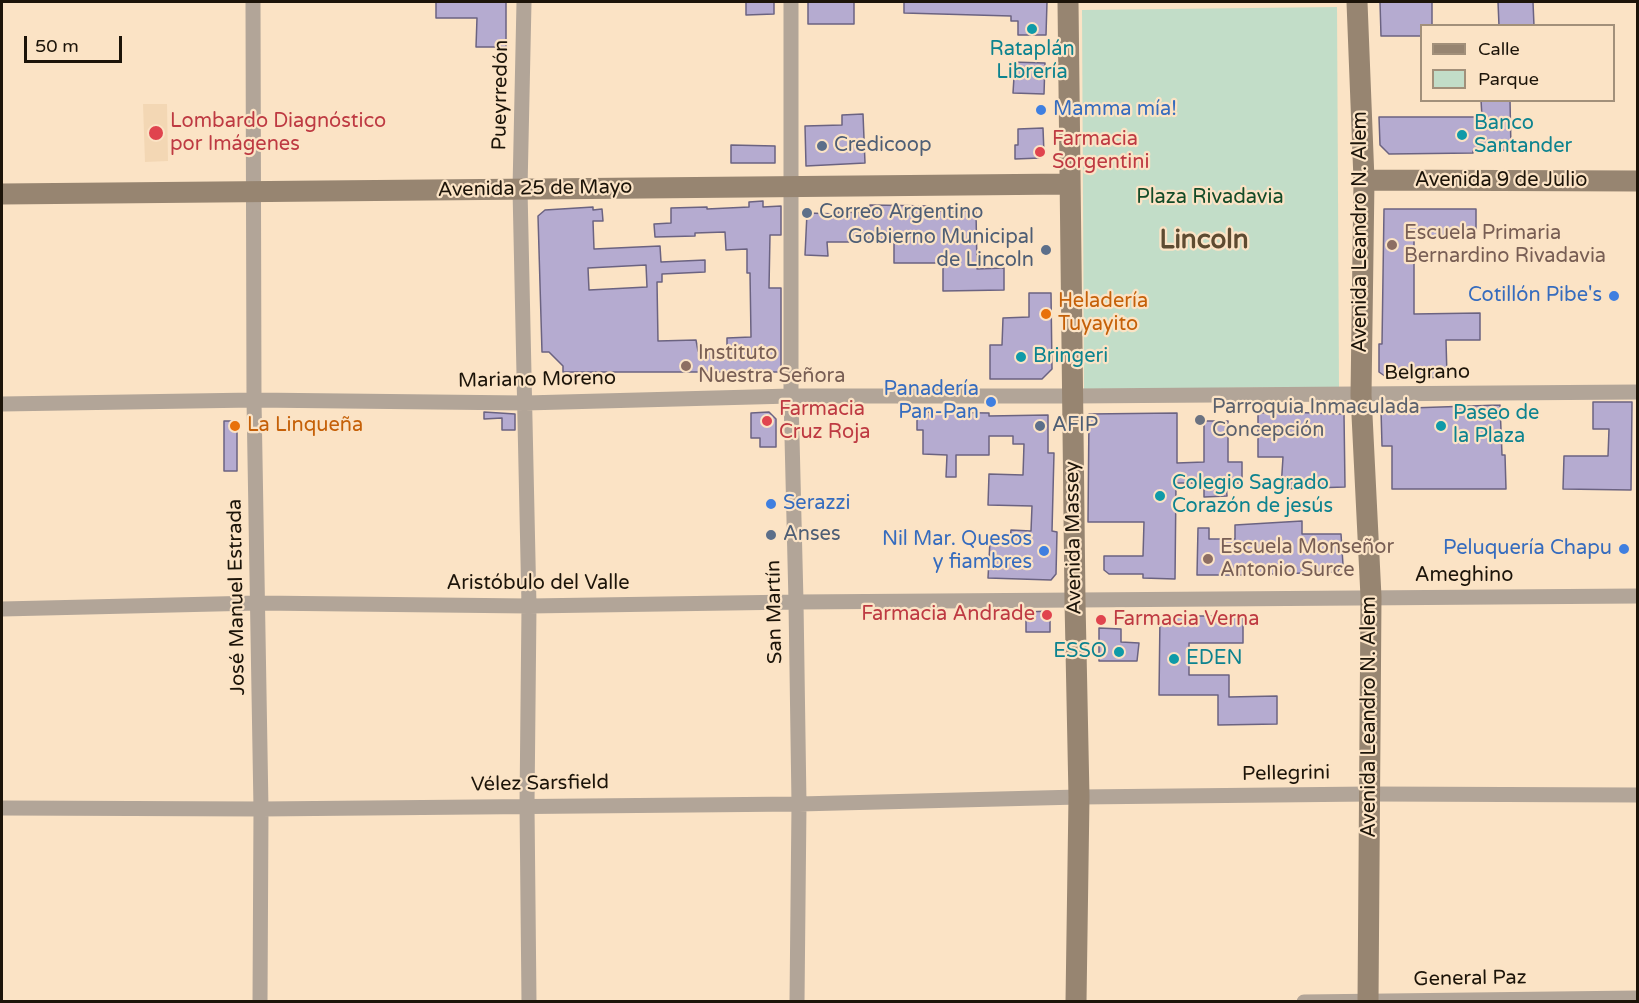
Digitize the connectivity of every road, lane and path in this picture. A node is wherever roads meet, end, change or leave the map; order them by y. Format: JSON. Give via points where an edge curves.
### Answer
{"nodes":[{"id":1,"x":253,"y":2,"type":"edge"},
{"id":2,"x":524,"y":2,"type":"edge"},
{"id":3,"x":791,"y":2,"type":"edge"},
{"id":4,"x":1068,"y":2,"type":"edge"},
{"id":5,"x":1357,"y":2,"type":"edge"},
{"id":6,"x":1364,"y":180,"type":"junction"},
{"id":7,"x":1638,"y":181,"type":"edge"},
{"id":8,"x":1069,"y":184,"type":"junction"},
{"id":9,"x":790,"y":186,"type":"junction"},
{"id":10,"x":520,"y":189,"type":"junction"},
{"id":11,"x":253,"y":192,"type":"junction"},
{"id":12,"x":2,"y":194,"type":"edge"},
{"id":13,"x":1638,"y":392,"type":"edge"},
{"id":14,"x":1361,"y":395,"type":"junction"},
{"id":15,"x":791,"y":396,"type":"junction"},
{"id":16,"x":1073,"y":396,"type":"junction"},
{"id":17,"x":254,"y":400,"type":"junction"},
{"id":18,"x":525,"y":403,"type":"junction"},
{"id":19,"x":2,"y":404,"type":"edge"},
{"id":20,"x":1638,"y":596,"type":"edge"},
{"id":21,"x":1371,"y":597,"type":"junction"},
{"id":22,"x":1075,"y":601,"type":"junction"},
{"id":23,"x":796,"y":602,"type":"junction"},
{"id":24,"x":258,"y":603,"type":"junction"},
{"id":25,"x":529,"y":606,"type":"junction"},
{"id":26,"x":2,"y":609,"type":"edge"},
{"id":27,"x":1371,"y":794,"type":"junction"},
{"id":28,"x":1638,"y":795,"type":"edge"},
{"id":29,"x":1079,"y":797,"type":"junction"},
{"id":30,"x":799,"y":804,"type":"junction"},
{"id":31,"x":527,"y":805,"type":"junction"},
{"id":32,"x":2,"y":808,"type":"edge"},
{"id":33,"x":261,"y":808,"type":"junction"},
{"id":34,"x":1638,"y":998,"type":"edge"},
{"id":35,"x":1368,"y":1001,"type":"edge"},
{"id":36,"x":260,"y":1002,"type":"edge"},
{"id":37,"x":529,"y":1002,"type":"edge"},
{"id":38,"x":797,"y":1002,"type":"edge"},
{"id":39,"x":1076,"y":1002,"type":"edge"},
{"id":40,"x":1304,"y":1002,"type":"edge"}],
"edges":[{"from":1,"to":11,"type":"street","name":"José Manuel Estrada"},
{"from":2,"to":10,"type":"street","name":"Pueyrredón"},
{"from":3,"to":9,"type":"street","name":"San Martín"},
{"from":4,"to":8,"type":"main road","name":"Avenida Massey"},
{"from":5,"to":6,"type":"main road","name":"Avenida Leandro N. Alem"},
{"from":6,"to":7,"type":"main road","name":"Avenida 9 de Julio"},
{"from":6,"to":14,"type":"main road","name":"Avenida Leandro N. Alem"},
{"from":8,"to":9,"type":"main road","name":"Avenida 25 de Mayo"},
{"from":8,"to":16,"type":"main road","name":"Avenida Massey"},
{"from":9,"to":10,"type":"main road","name":"Avenida 25 de Mayo"},
{"from":9,"to":15,"type":"street","name":"San Martín"},
{"from":10,"to":11,"type":"main road","name":"Avenida 25 de Mayo"},
{"from":10,"to":18,"type":"street","name":"Pueyrredón"},
{"from":11,"to":12,"type":"main road","name":"Avenida 25 de Mayo"},
{"from":11,"to":17,"type":"street","name":"José Manuel Estrada"},
{"from":13,"to":14,"type":"street","name":"Belgrano"},
{"from":14,"to":16,"type":"street","name":"Belgrano"},
{"from":14,"to":21,"type":"main road","name":"Avenida Leandro N. Alem"},
{"from":15,"to":16,"type":"street","name":"Mariano Moreno"},
{"from":15,"to":18,"type":"street","name":"Mariano Moreno"},
{"from":15,"to":23,"type":"street","name":"San Martín"},
{"from":16,"to":22,"type":"main road","name":"Avenida Massey"},
{"from":17,"to":18,"type":"street","name":"Mariano Moreno"},
{"from":17,"to":19,"type":"street","name":"Mariano Moreno"},
{"from":17,"to":24,"type":"street","name":"José Manuel Estrada"},
{"from":18,"to":25,"type":"street","name":"Pueyrredón"},
{"from":20,"to":21,"type":"street","name":"Ameghino"},
{"from":21,"to":22,"type":"street","name":"Ameghino"},
{"from":21,"to":27,"type":"main road","name":"Avenida Leandro N. Alem"},
{"from":22,"to":23,"type":"street","name":"Aristóbulo del Valle"},
{"from":22,"to":29,"type":"main road","name":"Avenida Massey"},
{"from":23,"to":25,"type":"street","name":"Aristóbulo del Valle"},
{"from":23,"to":30,"type":"street","name":"San Martín"},
{"from":24,"to":25,"type":"street","name":"Aristóbulo del Valle"},
{"from":24,"to":26,"type":"street","name":"Aristóbulo del Valle"},
{"from":24,"to":33,"type":"street","name":"José Manuel Estrada"},
{"from":25,"to":31,"type":"street","name":"Pueyrredón"},
{"from":27,"to":28,"type":"street","name":"Pellegrini"},
{"from":27,"to":29,"type":"street","name":"Pellegrini"},
{"from":27,"to":35,"type":"main road","name":"Avenida Leandro N. Alem"},
{"from":29,"to":30,"type":"street","name":"Vélez Sarsfield"},
{"from":29,"to":39,"type":"main road","name":"Avenida Massey"},
{"from":30,"to":31,"type":"street","name":"Vélez Sarsfield"},
{"from":30,"to":38,"type":"street","name":"San Martín"},
{"from":31,"to":33,"type":"street","name":"Vélez Sarsfield"},
{"from":31,"to":37,"type":"street","name":"Pueyrredón"},
{"from":32,"to":33,"type":"street","name":"Vélez Sarsfield"},
{"from":33,"to":36,"type":"street","name":"José Manuel Estrada"},
{"from":34,"to":35,"type":"street","name":"General Paz"},
{"from":35,"to":40,"type":"street","name":"General Paz"}]}
